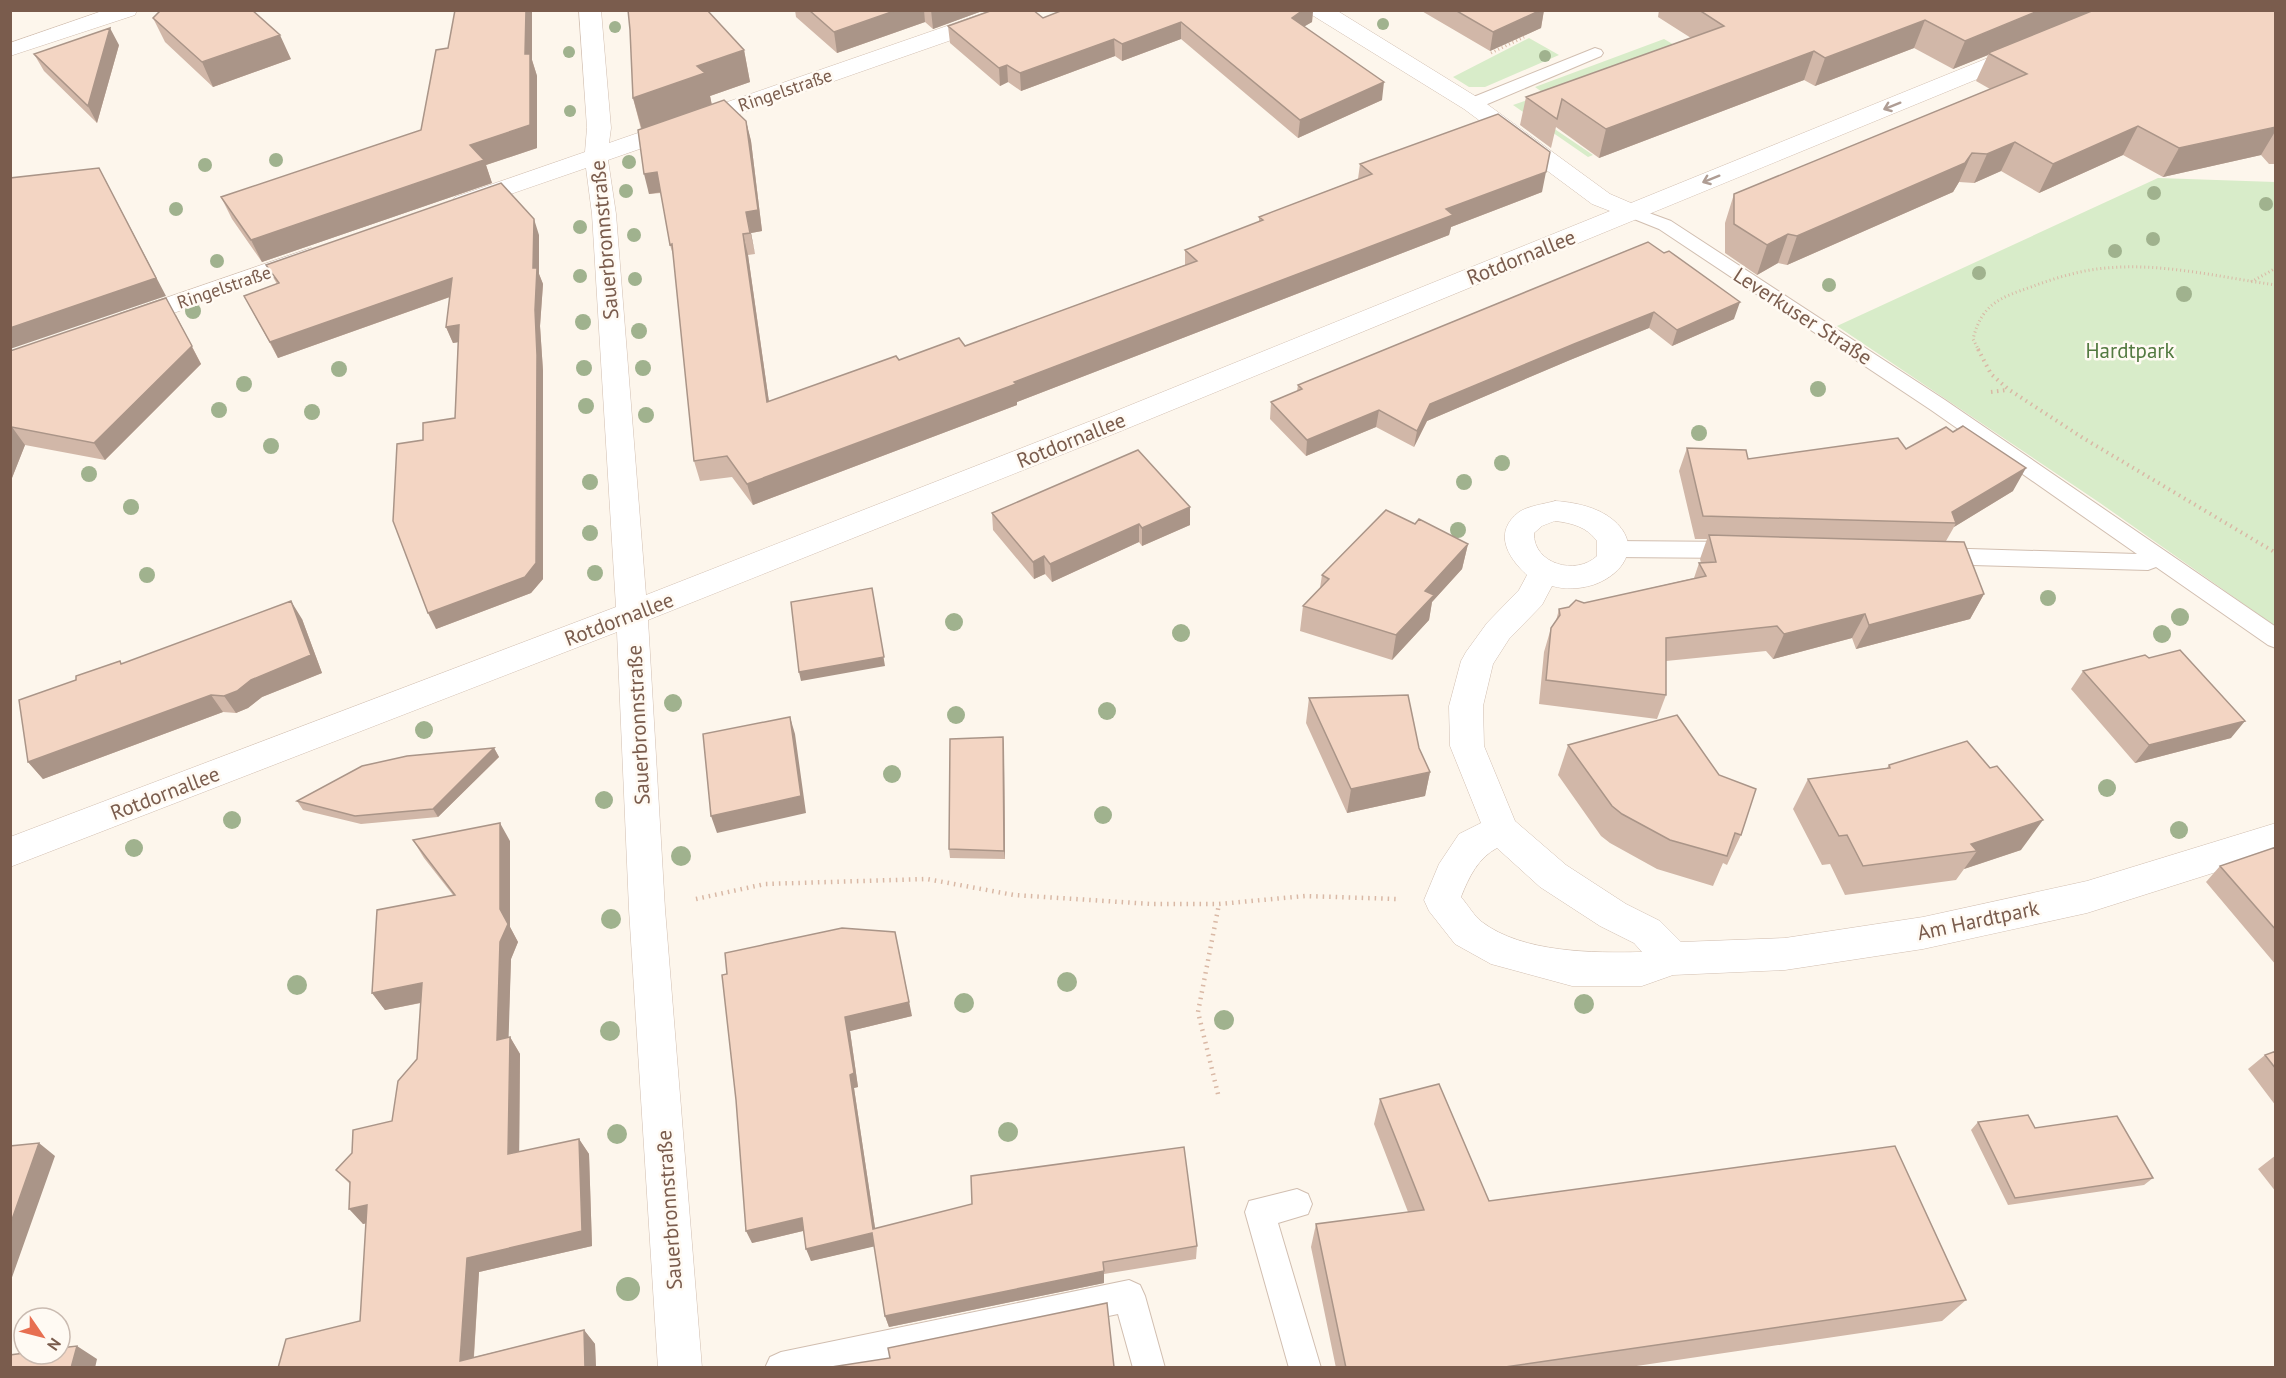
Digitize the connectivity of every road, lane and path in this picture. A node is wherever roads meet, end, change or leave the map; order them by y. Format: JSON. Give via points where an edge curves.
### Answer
{"nodes":[{"id":1,"x":51,"y":10,"type":"edge"},
{"id":2,"x":127,"y":10,"type":"edge"},
{"id":3,"x":590,"y":10,"type":"edge"},
{"id":4,"x":1015,"y":10,"type":"edge"},
{"id":5,"x":1320,"y":10,"type":"edge"},
{"id":6,"x":10,"y":28,"type":"edge"},
{"id":7,"x":39,"y":39,"type":"junction"},
{"id":8,"x":2040,"y":45,"type":"edge"},
{"id":9,"x":10,"y":50,"type":"edge"},
{"id":10,"x":1595,"y":53,"type":"dead end"},
{"id":11,"x":1472,"y":104,"type":"junction"},
{"id":12,"x":596,"y":156,"type":"junction"},
{"id":13,"x":444,"y":209,"type":"edge"},
{"id":14,"x":1630,"y":211,"type":"junction"},
{"id":15,"x":333,"y":248,"type":"edge"},
{"id":16,"x":2276,"y":268,"type":"edge"},
{"id":17,"x":2251,"y":282,"type":"junction"},
{"id":18,"x":2276,"y":285,"type":"edge"},
{"id":19,"x":111,"y":327,"type":"edge"},
{"id":20,"x":1613,"y":549,"type":"junction"},
{"id":21,"x":1754,"y":550,"type":"edge"},
{"id":22,"x":2276,"y":553,"type":"edge"},
{"id":23,"x":1921,"y":555,"type":"edge"},
{"id":24,"x":2160,"y":557,"type":"junction"},
{"id":25,"x":1544,"y":572,"type":"junction"},
{"id":26,"x":632,"y":613,"type":"junction"},
{"id":27,"x":2276,"y":639,"type":"edge"},
{"id":28,"x":1501,"y":830,"type":"junction"},
{"id":29,"x":2276,"y":838,"type":"edge"},
{"id":30,"x":10,"y":852,"type":"edge"},
{"id":31,"x":1442,"y":900,"type":"junction"},
{"id":32,"x":1219,"y":904,"type":"junction"},
{"id":33,"x":647,"y":909,"type":"junction"},
{"id":34,"x":1673,"y":959,"type":"junction"},
{"id":35,"x":1218,"y":1094,"type":"dead end"},
{"id":36,"x":1297,"y":1204,"type":"dead end"},
{"id":37,"x":680,"y":1368,"type":"edge"},
{"id":38,"x":781,"y":1368,"type":"edge"},
{"id":39,"x":1149,"y":1368,"type":"edge"},
{"id":40,"x":1305,"y":1368,"type":"edge"}],
"edges":[{"from":1,"to":7,"type":"street"},
{"from":2,"to":7,"type":"street"},
{"from":3,"to":12,"type":"street","name":"Sauerbronnstraße","via":[[599,128]]},
{"from":4,"to":12,"type":"street","name":"Ringelstraße"},
{"from":5,"to":11,"type":"street","name":"Leverkuser Straße"},
{"from":6,"to":7,"type":"street"},
{"from":7,"to":9,"type":"street"},
{"from":8,"to":14,"type":"street","name":"Rotdornallee","one_way":true},
{"from":10,"to":11,"type":"lane"},
{"from":11,"to":14,"type":"street","name":"Leverkuser Straße","via":[[1601,199]]},
{"from":12,"to":13,"type":"street","name":"Ringelstraße"},
{"from":12,"to":26,"type":"street","name":"Sauerbronnstraße","via":[[604,214]]},
{"from":14,"to":24,"type":"lane","name":"Leverkuser Straße","via":[[1665,225]]},
{"from":14,"to":26,"type":"street","name":"Rotdornallee","via":[[1111,424]]},
{"from":15,"to":19,"type":"street","name":"Ringelstraße"},
{"from":16,"to":17,"type":"path"},
{"from":17,"to":18,"type":"path"},
{"from":17,"to":22,"type":"path","via":[[2154,269],[2097,269],[1999,297],[1981,317],[1973,339],[1991,374],[2008,390]]},
{"from":20,"to":21,"type":"lane"},
{"from":20,"to":25,"type":"street","via":[[1611,560],[1592,575],[1560,577]]},
{"from":20,"to":25,"type":"street","via":[[1601,526],[1587,517],[1571,512],[1539,513],[1519,529],[1517,541],[1521,552]]},
{"from":23,"to":24,"type":"lane","via":[[2148,562]]},
{"from":24,"to":27,"type":"lane","name":"Leverkuser Straße"},
{"from":25,"to":28,"type":"street","via":[[1531,597],[1477,661],[1466,706],[1467,746]]},
{"from":26,"to":30,"type":"street","name":"Rotdornallee"},
{"from":26,"to":33,"type":"street","name":"Sauerbronnstraße"},
{"from":28,"to":31,"type":"street","via":[[1472,844]]},
{"from":28,"to":34,"type":"street","via":[[1553,876],[1647,932]]},
{"from":29,"to":34,"type":"street","name":"Am Hardtpark","via":[[2087,897],[1923,933],[1785,954]]},
{"from":31,"to":32,"type":"path","via":[[1305,896]]},
{"from":31,"to":34,"type":"street","name":"Am Hardtpark","via":[[1468,933],[1504,952],[1572,969],[1642,969]]},
{"from":32,"to":33,"type":"path","via":[[1150,904],[1014,895],[927,879],[765,884]]},
{"from":32,"to":35,"type":"path","via":[[1198,1012]]},
{"from":33,"to":37,"type":"street","name":"Sauerbronnstraße"},
{"from":36,"to":40,"type":"lane","via":[[1260,1212]]},
{"from":38,"to":39,"type":"lane","via":[[1129,1296]]}]}
